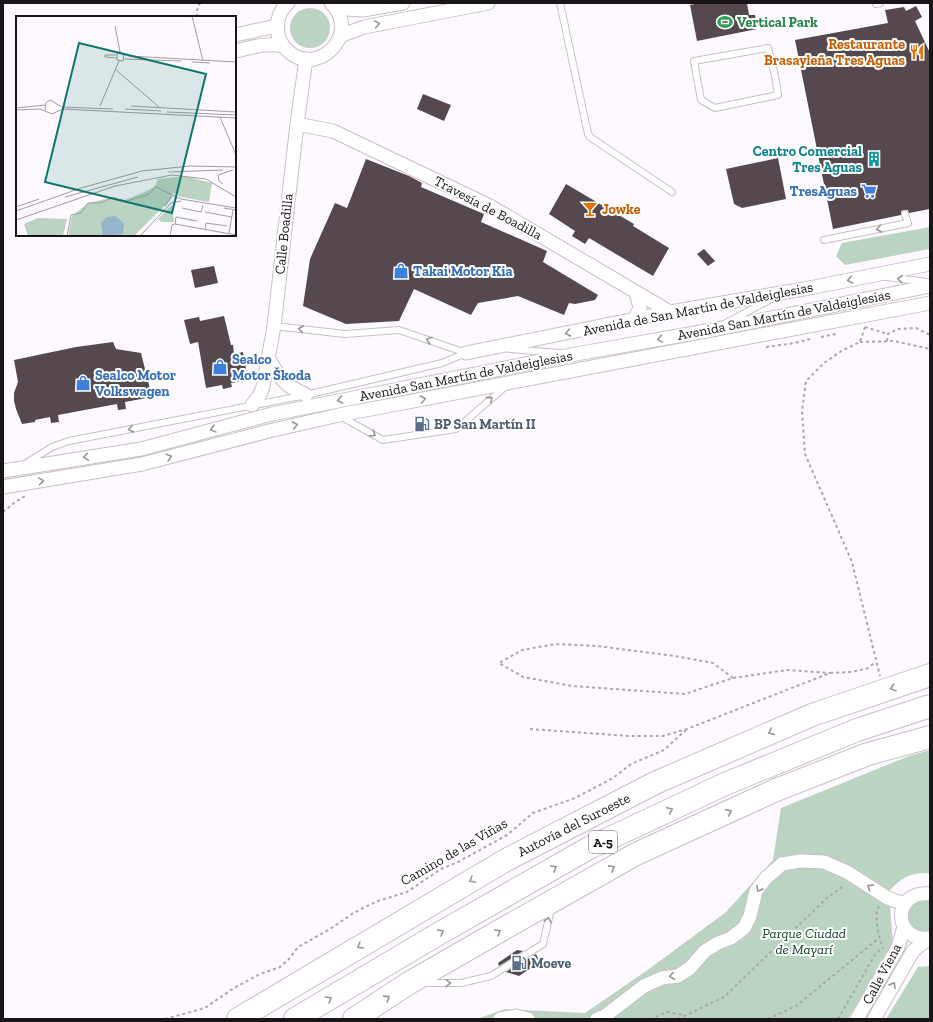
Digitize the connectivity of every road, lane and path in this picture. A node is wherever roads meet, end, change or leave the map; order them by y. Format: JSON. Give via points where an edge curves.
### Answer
{"nodes":[{"id":1,"x":200,"y":3,"type":"edge"},
{"id":2,"x":288,"y":3,"type":"edge"},
{"id":3,"x":331,"y":3,"type":"edge"},
{"id":4,"x":403,"y":3,"type":"edge"},
{"id":5,"x":488,"y":3,"type":"edge"},
{"id":6,"x":560,"y":3,"type":"edge"},
{"id":7,"x":197,"y":16,"type":"edge"},
{"id":8,"x":277,"y":26,"type":"junction"},
{"id":9,"x":236,"y":35,"type":"edge"},
{"id":10,"x":340,"y":36,"type":"junction"},
{"id":11,"x":283,"y":46,"type":"junction"},
{"id":12,"x":236,"y":51,"type":"edge"},
{"id":13,"x":306,"y":59,"type":"junction"},
{"id":14,"x":778,"y":95,"type":"joint"},
{"id":15,"x":296,"y":124,"type":"junction"},
{"id":16,"x":672,"y":192,"type":"dead end"},
{"id":17,"x":906,"y":214,"type":"dead end"},
{"id":18,"x":824,"y":240,"type":"dead end"},
{"id":19,"x":930,"y":264,"type":"edge"},
{"id":20,"x":870,"y":276,"type":"junction"},
{"id":21,"x":930,"y":282,"type":"edge"},
{"id":22,"x":930,"y":286,"type":"edge"},
{"id":23,"x":636,"y":292,"type":"junction"},
{"id":24,"x":785,"y":292,"type":"junction"},
{"id":25,"x":930,"y":304,"type":"edge"},
{"id":26,"x":670,"y":312,"type":"junction"},
{"id":27,"x":634,"y":320,"type":"junction"},
{"id":28,"x":867,"y":321,"type":"junction"},
{"id":29,"x":274,"y":326,"type":"junction"},
{"id":30,"x":858,"y":329,"type":"dead end"},
{"id":31,"x":712,"y":330,"type":"junction"},
{"id":32,"x":839,"y":333,"type":"dead end"},
{"id":33,"x":888,"y":334,"type":"junction"},
{"id":34,"x":930,"y":335,"type":"edge"},
{"id":35,"x":814,"y":337,"type":"dead end"},
{"id":36,"x":820,"y":337,"type":"dead end"},
{"id":37,"x":887,"y":341,"type":"junction"},
{"id":38,"x":860,"y":342,"type":"junction"},
{"id":39,"x":494,"y":348,"type":"junction"},
{"id":40,"x":762,"y":348,"type":"dead end"},
{"id":41,"x":930,"y":349,"type":"edge"},
{"id":42,"x":466,"y":353,"type":"junction"},
{"id":43,"x":576,"y":354,"type":"junction"},
{"id":44,"x":268,"y":358,"type":"junction"},
{"id":45,"x":509,"y":383,"type":"junction"},
{"id":46,"x":306,"y":395,"type":"junction"},
{"id":47,"x":252,"y":405,"type":"junction"},
{"id":48,"x":339,"y":415,"type":"junction"},
{"id":49,"x":18,"y":468,"type":"junction"},
{"id":50,"x":3,"y":471,"type":"edge"},
{"id":51,"x":3,"y":487,"type":"edge"},
{"id":52,"x":31,"y":495,"type":"dead end"},
{"id":53,"x":3,"y":512,"type":"edge"},
{"id":54,"x":876,"y":662,"type":"junction"},
{"id":55,"x":830,"y":673,"type":"junction"},
{"id":56,"x":930,"y":675,"type":"edge"},
{"id":57,"x":734,"y":678,"type":"junction"},
{"id":58,"x":883,"y":691,"type":"junction"},
{"id":59,"x":930,"y":706,"type":"edge"},
{"id":60,"x":530,"y":729,"type":"dead end"},
{"id":61,"x":688,"y":730,"type":"junction"},
{"id":62,"x":930,"y":737,"type":"edge"},
{"id":63,"x":856,"y":878,"type":"junction"},
{"id":64,"x":930,"y":894,"type":"edge"},
{"id":65,"x":886,"y":897,"type":"junction"},
{"id":66,"x":552,"y":901,"type":"junction"},
{"id":67,"x":906,"y":903,"type":"junction"},
{"id":68,"x":904,"y":927,"type":"junction"},
{"id":69,"x":879,"y":938,"type":"junction"},
{"id":70,"x":930,"y":938,"type":"edge"},
{"id":71,"x":882,"y":948,"type":"junction"},
{"id":72,"x":892,"y":959,"type":"junction"},
{"id":73,"x":409,"y":983,"type":"junction"},
{"id":74,"x":686,"y":1015,"type":"junction"},
{"id":75,"x":165,"y":1019,"type":"edge"},
{"id":76,"x":238,"y":1019,"type":"edge"},
{"id":77,"x":296,"y":1019,"type":"edge"},
{"id":78,"x":354,"y":1019,"type":"edge"},
{"id":79,"x":500,"y":1019,"type":"edge"},
{"id":80,"x":528,"y":1019,"type":"edge"},
{"id":81,"x":597,"y":1019,"type":"edge"},
{"id":82,"x":650,"y":1019,"type":"edge"},
{"id":83,"x":678,"y":1019,"type":"edge"},
{"id":84,"x":768,"y":1019,"type":"edge"},
{"id":85,"x":838,"y":1019,"type":"edge"},
{"id":86,"x":857,"y":1019,"type":"edge"},
{"id":87,"x":874,"y":1019,"type":"edge"}],
"edges":[{"from":1,"to":7,"type":"path"},
{"from":2,"to":8,"type":"street","via":[[278,18]]},
{"from":3,"to":4,"type":"street","via":[[348,9],[363,10]]},
{"from":3,"to":10,"type":"street","via":[[339,13],[342,24]]},
{"from":10,"to":5,"type":"street","one_way":true,"via":[[364,27]]},
{"from":6,"to":16,"type":"lane","via":[[588,134]]},
{"from":8,"to":9,"type":"street"},
{"from":8,"to":11,"type":"street"},
{"from":10,"to":13,"type":"street","via":[[331,51],[315,59]]},
{"from":11,"to":12,"type":"street","via":[[268,44]]},
{"from":11,"to":13,"type":"street","via":[[297,57]]},
{"from":13,"to":15,"type":"street","name":"Calle Boadilla"},
{"from":14,"to":14,"type":"lane","via":[[768,48],[694,61],[701,100],[715,108]]},
{"from":15,"to":23,"type":"street","name":"Travesía de Boadilla","via":[[333,131],[490,206]]},
{"from":15,"to":29,"type":"street","name":"Calle Boadilla"},
{"from":17,"to":18,"type":"lane","one_way":true,"via":[[908,223]]},
{"from":19,"to":20,"type":"street","name":"Avenida de San Martín de Valdeiglesias"},
{"from":21,"to":20,"type":"lane","one_way":true},
{"from":20,"to":24,"type":"street","name":"Avenida de San Martín de Valdeiglesias","one_way":true},
{"from":22,"to":31,"type":"street","name":"Avenida San Martín de Valdeiglesias"},
{"from":23,"to":26,"type":"street","name":"Travesía de Boadilla"},
{"from":23,"to":27,"type":"street","via":[[640,308]]},
{"from":24,"to":26,"type":"street","name":"Avenida de San Martín de Valdeiglesias"},
{"from":24,"to":31,"type":"lane"},
{"from":25,"to":28,"type":"street","name":"Avenida San Martín de Valdeiglesias"},
{"from":26,"to":27,"type":"street","name":"Avenida de San Martín de Valdeiglesias"},
{"from":27,"to":39,"type":"street","name":"Avenida de San Martín de Valdeiglesias","one_way":true},
{"from":28,"to":30,"type":"path"},
{"from":28,"to":33,"type":"path"},
{"from":28,"to":38,"type":"path"},
{"from":28,"to":45,"type":"street","name":"Avenida San Martín de Valdeiglesias"},
{"from":42,"to":29,"type":"lane","one_way":true,"via":[[399,330],[345,334]]},
{"from":29,"to":44,"type":"street","name":"Calle Boadilla"},
{"from":31,"to":43,"type":"street","name":"Avenida San Martín de Valdeiglesias","one_way":true},
{"from":32,"to":36,"type":"path"},
{"from":33,"to":34,"type":"path","via":[[898,329],[916,328]]},
{"from":33,"to":37,"type":"path"},
{"from":35,"to":40,"type":"path"},
{"from":37,"to":38,"type":"path"},
{"from":37,"to":41,"type":"path"},
{"from":38,"to":54,"type":"path","via":[[824,363],[806,381],[802,411],[805,454],[852,562]]},
{"from":39,"to":42,"type":"street","name":"Avenida de San Martín de Valdeiglesias"},
{"from":39,"to":43,"type":"lane"},
{"from":42,"to":46,"type":"lane","via":[[442,363]]},
{"from":43,"to":49,"type":"street","name":"Avenida San Martín de Valdeiglesias","one_way":true,"via":[[272,414],[141,449]]},
{"from":44,"to":46,"type":"street","via":[[289,386]]},
{"from":44,"to":47,"type":"street","name":"Calle Boadilla","via":[[259,396]]},
{"from":48,"to":45,"type":"street","name":"Avenida San Martín de Valdeiglesias","one_way":true},
{"from":48,"to":45,"type":"lane","one_way":true,"via":[[384,440],[456,429]]},
{"from":46,"to":47,"type":"lane"},
{"from":47,"to":49,"type":"lane","one_way":true,"via":[[69,441],[52,447]]},
{"from":51,"to":48,"type":"street","name":"Avenida San Martín de Valdeiglesias","one_way":true,"via":[[142,464]]},
{"from":49,"to":50,"type":"street","name":"Avenida San Martín de Valdeiglesias"},
{"from":52,"to":53,"type":"path","via":[[24,496]]},
{"from":54,"to":55,"type":"path","via":[[866,669]]},
{"from":54,"to":58,"type":"path"},
{"from":55,"to":57,"type":"path","via":[[787,670]]},
{"from":55,"to":61,"type":"path"},
{"from":56,"to":58,"type":"highway","name":"Autovía del Suroeste","number":"A-5","one_way":true},
{"from":57,"to":57,"type":"path","via":[[685,694],[572,686],[523,676],[499,663],[522,650],[556,644],[597,646],[713,663]]},
{"from":58,"to":76,"type":"highway","name":"Autovía del Suroeste","number":"A-5","one_way":true,"via":[[812,715],[655,783],[506,860]]},
{"from":77,"to":59,"type":"highway","name":"Autovía del Suroeste","number":"A-5","one_way":true,"via":[[440,932],[589,848],[724,784],[857,730]]},
{"from":60,"to":61,"type":"path","via":[[629,736],[663,736]]},
{"from":61,"to":75,"type":"path","name":"Camino de las Viñas","via":[[664,750],[631,764],[613,778],[574,798],[533,813],[507,835],[441,869],[407,892],[378,901],[352,914],[298,947],[280,967],[234,988],[205,1008]]},
{"from":66,"to":62,"type":"highway","one_way":true,"via":[[636,854],[776,790],[868,754]]},
{"from":65,"to":63,"type":"street","one_way":true},
{"from":63,"to":74,"type":"path","via":[[828,897],[724,997]]},
{"from":63,"to":81,"type":"street","one_way":true,"via":[[824,862],[800,860],[782,864],[756,891],[750,916],[744,928],[706,951],[690,968],[678,976],[662,978],[644,986],[605,1016]]},
{"from":64,"to":67,"type":"street","via":[[916,895]]},
{"from":65,"to":67,"type":"street","via":[[895,902]]},
{"from":65,"to":69,"type":"path","via":[[877,908]]},
{"from":73,"to":66,"type":"highway","one_way":true},
{"from":73,"to":66,"type":"lane","one_way":true,"via":[[462,983],[492,976],[543,944]]},
{"from":67,"to":68,"type":"street","via":[[901,915]]},
{"from":68,"to":70,"type":"street","via":[[915,937]]},
{"from":68,"to":72,"type":"street","name":"Calle Viena"},
{"from":69,"to":71,"type":"path"},
{"from":69,"to":84,"type":"path","via":[[796,1006]]},
{"from":87,"to":70,"type":"street","name":"Calle Viena","one_way":true,"via":[[913,951]]},
{"from":71,"to":72,"type":"path"},
{"from":71,"to":85,"type":"path","via":[[876,953]]},
{"from":72,"to":86,"type":"street","name":"Calle Viena"},
{"from":78,"to":73,"type":"highway","one_way":true},
{"from":74,"to":82,"type":"path","via":[[667,1012]]},
{"from":74,"to":83,"type":"path"},
{"from":79,"to":80,"type":"street","via":[[516,1016]]}]}
